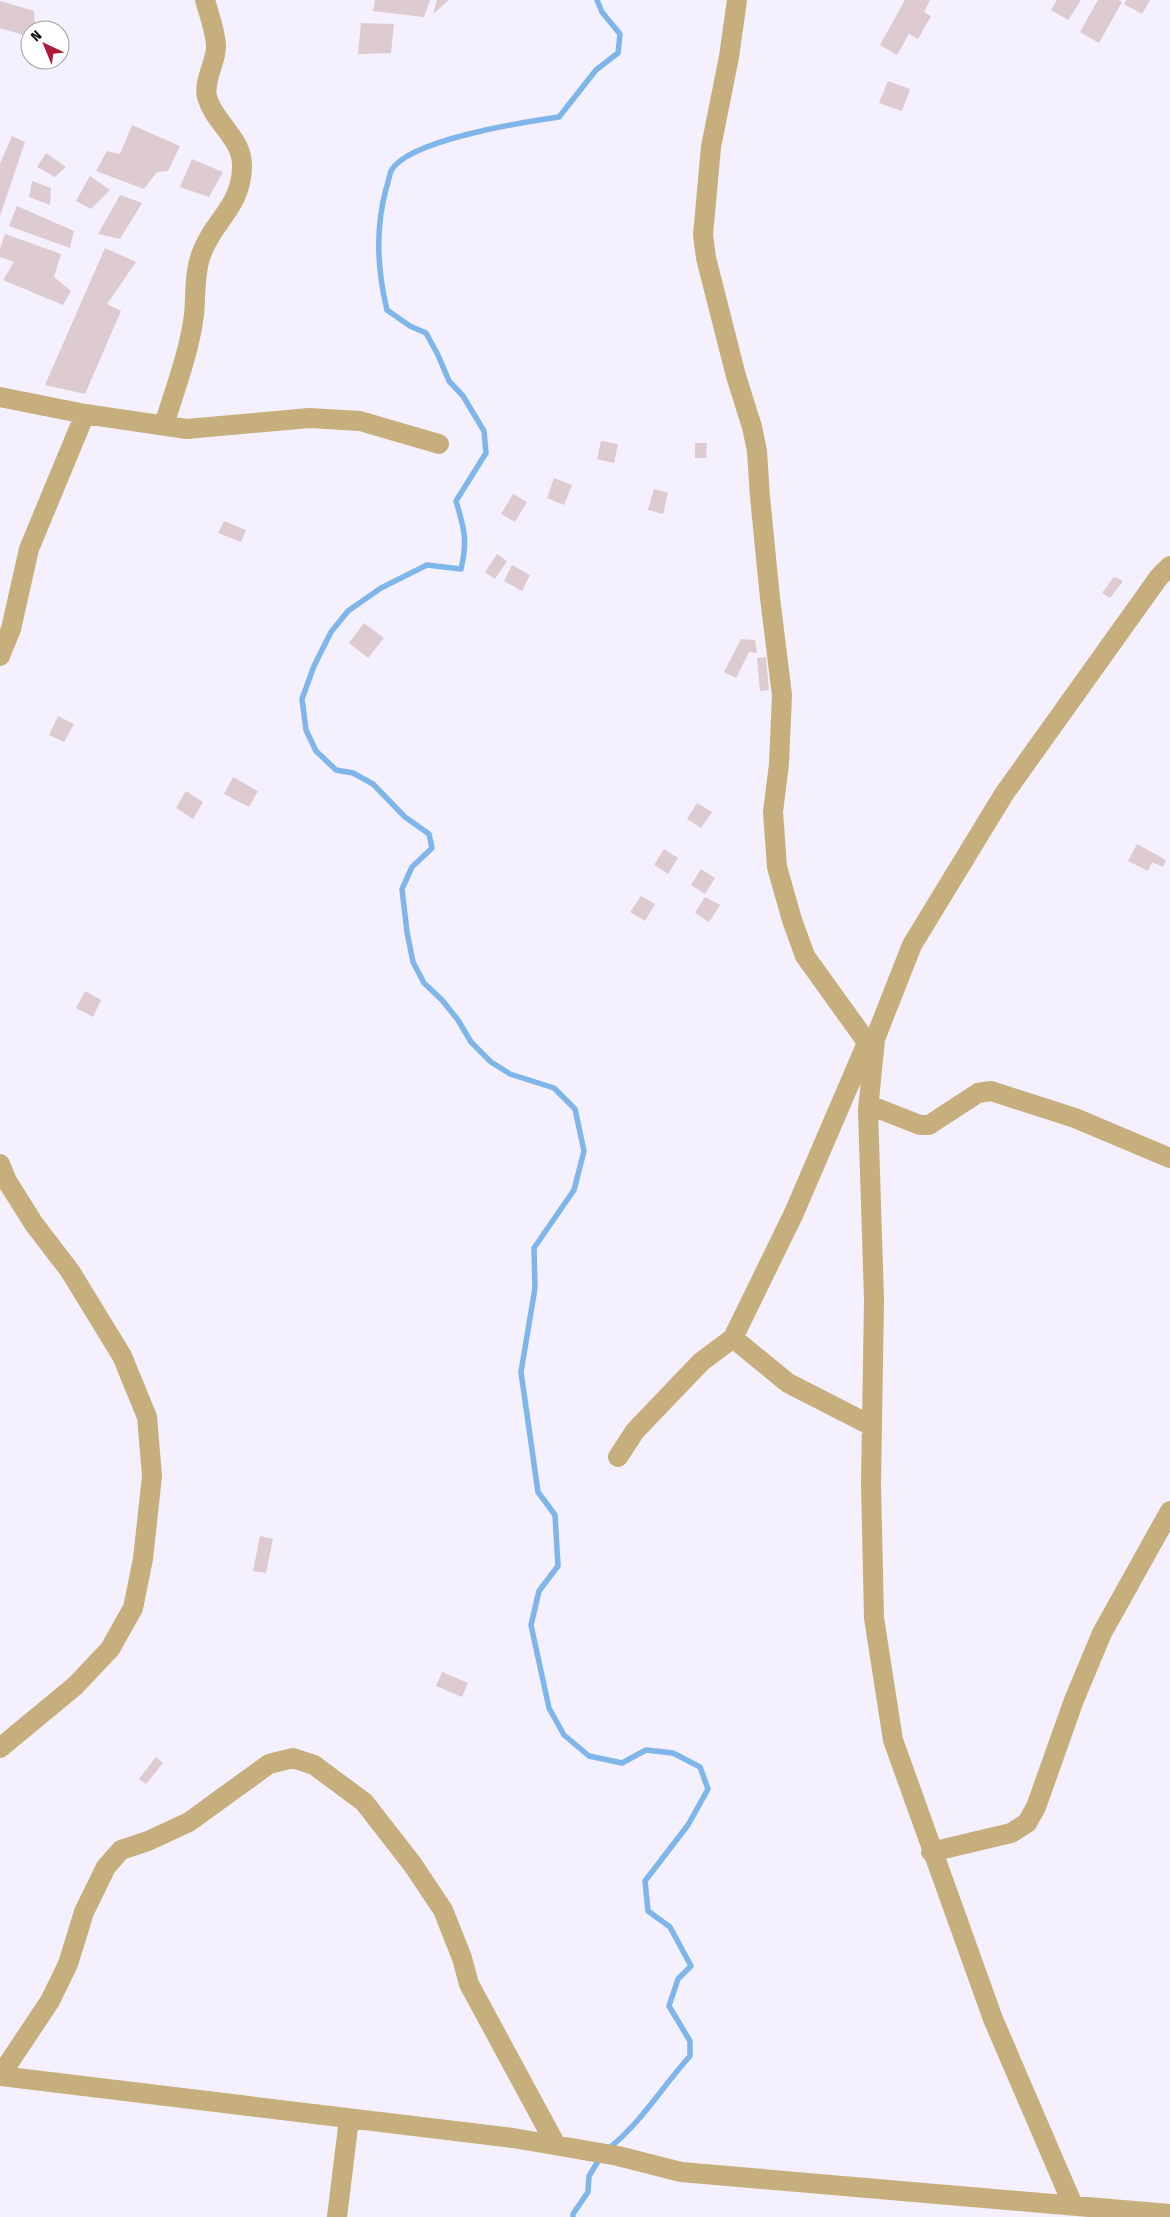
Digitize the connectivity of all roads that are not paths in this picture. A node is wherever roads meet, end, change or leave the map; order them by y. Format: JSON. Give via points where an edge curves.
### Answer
{"nodes":[{"id":1,"x":205,"y":0,"type":"edge"},
{"id":2,"x":737,"y":0,"type":"edge"},
{"id":3,"x":0,"y":398,"type":"edge"},
{"id":4,"x":85,"y":414,"type":"junction"},
{"id":5,"x":164,"y":425,"type":"junction"},
{"id":6,"x":439,"y":444,"type":"dead end"},
{"id":7,"x":1170,"y":566,"type":"edge"},
{"id":8,"x":0,"y":656,"type":"edge"},
{"id":9,"x":871,"y":1048,"type":"junction"},
{"id":10,"x":869,"y":1105,"type":"junction"},
{"id":11,"x":1170,"y":1158,"type":"edge"},
{"id":12,"x":0,"y":1164,"type":"edge"},
{"id":13,"x":733,"y":1338,"type":"junction"},
{"id":14,"x":872,"y":1426,"type":"junction"},
{"id":15,"x":618,"y":1457,"type":"dead end"},
{"id":16,"x":1170,"y":1510,"type":"edge"},
{"id":17,"x":0,"y":1748,"type":"edge"},
{"id":18,"x":931,"y":1852,"type":"junction"},
{"id":19,"x":0,"y":2076,"type":"edge"},
{"id":20,"x":349,"y":2119,"type":"junction"},
{"id":21,"x":556,"y":2145,"type":"junction"},
{"id":22,"x":1073,"y":2205,"type":"junction"},
{"id":23,"x":1170,"y":2214,"type":"edge"},
{"id":24,"x":337,"y":2217,"type":"edge"}],
"edges":[{"from":1,"to":5,"type":"street","via":[[216,45],[206,94],[238,145],[243,164],[241,186],[236,200],[201,254],[187,348]]},
{"from":2,"to":9,"type":"street","via":[[711,147],[703,235],[706,258],[757,451],[782,694],[773,812],[777,867],[804,956]]},
{"from":3,"to":4,"type":"street"},
{"from":4,"to":5,"type":"street"},
{"from":4,"to":8,"type":"street","via":[[29,549],[11,629]]},
{"from":5,"to":6,"type":"street","via":[[187,429],[310,418],[360,421]]},
{"from":7,"to":9,"type":"street","via":[[1004,794],[912,945]]},
{"from":9,"to":10,"type":"street"},
{"from":9,"to":13,"type":"street"},
{"from":10,"to":11,"type":"street","via":[[920,1125],[929,1125],[978,1094],[991,1091],[1075,1118]]},
{"from":10,"to":14,"type":"street","via":[[874,1299]]},
{"from":12,"to":17,"type":"street","via":[[34,1224],[70,1271],[122,1356],[147,1417],[152,1476],[143,1559],[132,1608],[110,1649],[75,1686]]},
{"from":13,"to":14,"type":"street","via":[[788,1383]]},
{"from":13,"to":15,"type":"street","via":[[701,1362],[635,1431]]},
{"from":14,"to":18,"type":"street","via":[[874,1618],[893,1740]]},
{"from":16,"to":18,"type":"street","via":[[1102,1634],[1074,1700],[1036,1807],[1026,1823],[1011,1833]]},
{"from":18,"to":22,"type":"street","via":[[993,2019]]},
{"from":19,"to":20,"type":"street"},
{"from":19,"to":21,"type":"street","via":[[50,2001],[68,1964],[88,1905],[106,1867],[121,1850],[188,1822],[269,1764],[293,1758],[314,1765],[364,1802],[414,1865],[443,1910],[469,1984]]},
{"from":20,"to":21,"type":"street"},
{"from":20,"to":24,"type":"street"},
{"from":21,"to":22,"type":"street","via":[[681,2172]]},
{"from":22,"to":23,"type":"street"}]}
